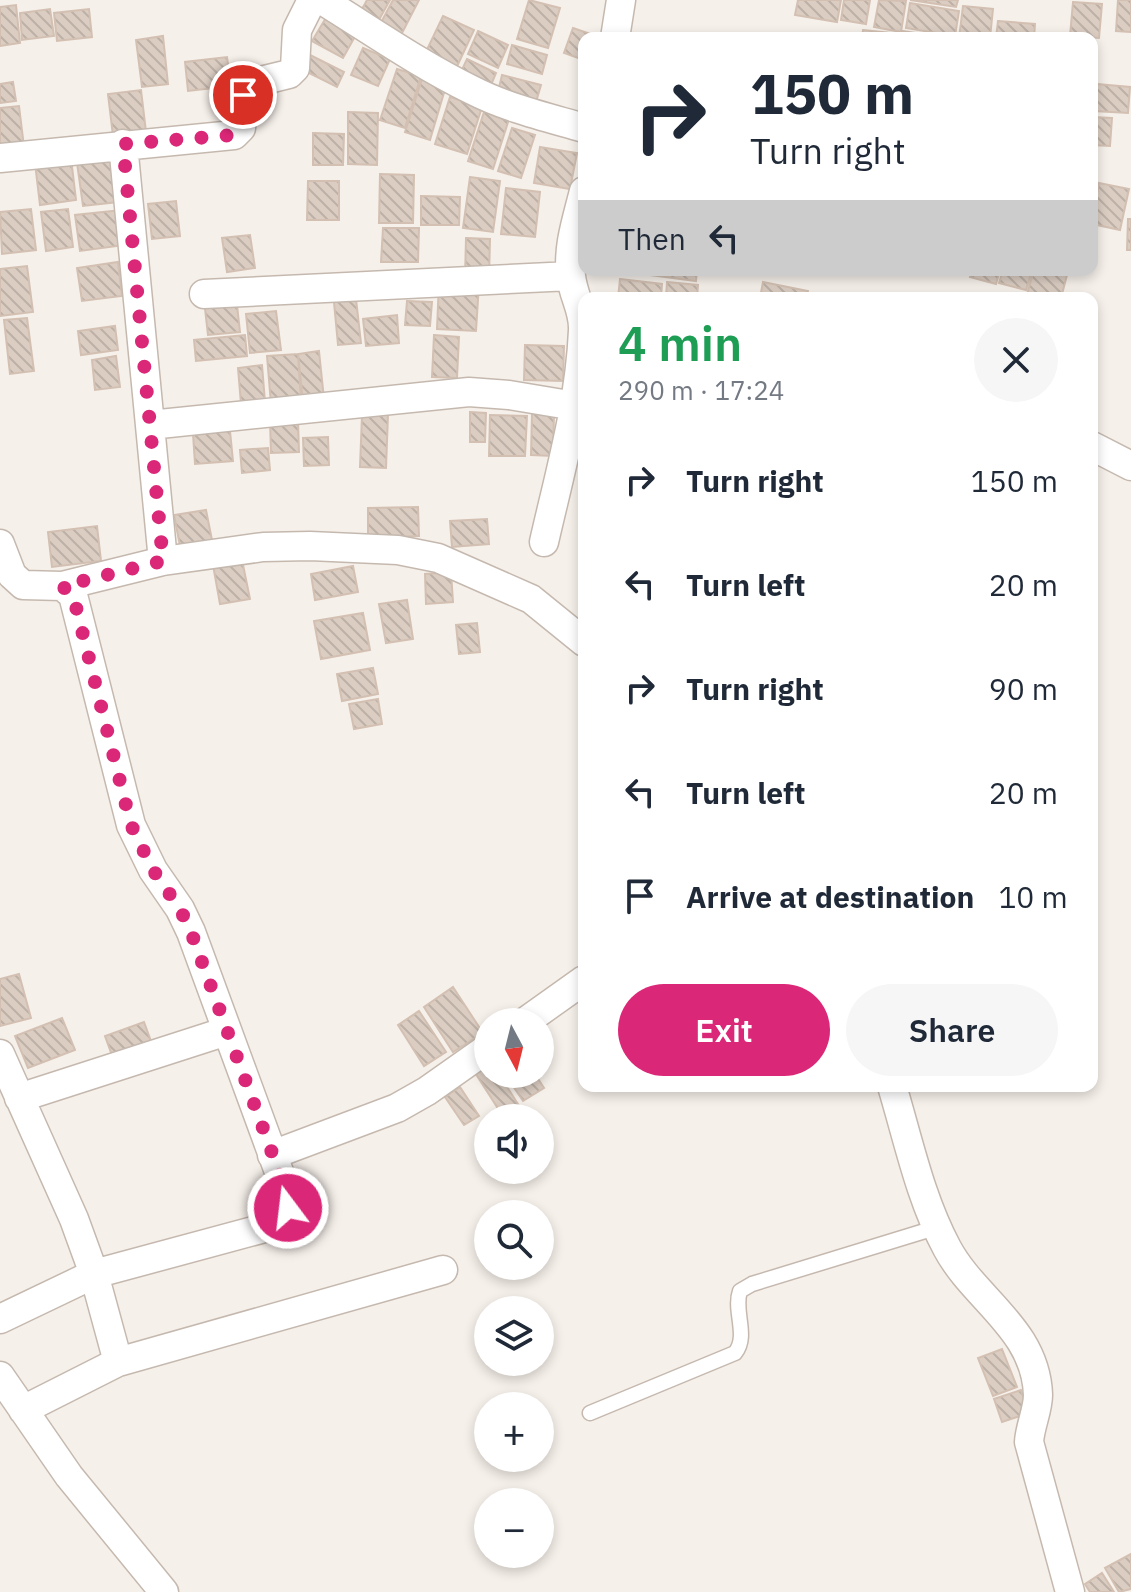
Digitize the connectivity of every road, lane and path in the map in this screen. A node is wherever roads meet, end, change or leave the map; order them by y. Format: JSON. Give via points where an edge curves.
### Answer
{"nodes":[{"id":1,"x":312,"y":0,"type":"edge"},
{"id":2,"x":322,"y":0,"type":"edge"},
{"id":3,"x":621,"y":0,"type":"edge"},
{"id":4,"x":616,"y":32,"type":"edge"},
{"id":5,"x":578,"y":126,"type":"edge"},
{"id":6,"x":123,"y":144,"type":"junction"},
{"id":7,"x":0,"y":158,"type":"edge"},
{"id":8,"x":578,"y":218,"type":"edge"},
{"id":9,"x":571,"y":276,"type":"junction"},
{"id":10,"x":204,"y":294,"type":"dead end"},
{"id":11,"x":578,"y":296,"type":"edge"},
{"id":12,"x":578,"y":378,"type":"edge"},
{"id":13,"x":575,"y":406,"type":"junction"},
{"id":14,"x":150,"y":425,"type":"junction"},
{"id":15,"x":1098,"y":449,"type":"edge"},
{"id":16,"x":1131,"y":466,"type":"edge"},
{"id":17,"x":544,"y":542,"type":"dead end"},
{"id":18,"x":0,"y":544,"type":"edge"},
{"id":19,"x":163,"y":561,"type":"junction"},
{"id":20,"x":62,"y":586,"type":"junction"},
{"id":21,"x":578,"y":637,"type":"edge"},
{"id":22,"x":578,"y":984,"type":"edge"},
{"id":23,"x":545,"y":1008,"type":"edge"},
{"id":24,"x":227,"y":1031,"type":"junction"},
{"id":25,"x":0,"y":1054,"type":"edge"},
{"id":26,"x":474,"y":1058,"type":"edge"},
{"id":27,"x":894,"y":1092,"type":"edge"},
{"id":28,"x":19,"y":1098,"type":"junction"},
{"id":29,"x":272,"y":1155,"type":"junction"},
{"id":30,"x":938,"y":1227,"type":"junction"},
{"id":31,"x":443,"y":1270,"type":"dead end"},
{"id":32,"x":94,"y":1274,"type":"junction"},
{"id":33,"x":0,"y":1319,"type":"edge"},
{"id":34,"x":118,"y":1362,"type":"junction"},
{"id":35,"x":0,"y":1376,"type":"edge"},
{"id":36,"x":23,"y":1410,"type":"junction"},
{"id":37,"x":590,"y":1413,"type":"dead end"},
{"id":38,"x":164,"y":1592,"type":"edge"},
{"id":39,"x":1070,"y":1592,"type":"edge"}],
"edges":[{"from":1,"to":6,"type":"street","via":[[297,30],[295,68],[248,84],[241,128],[234,135]]},
{"from":2,"to":5,"type":"street","via":[[473,91]]},
{"from":3,"to":4,"type":"street"},
{"from":6,"to":7,"type":"street"},
{"from":6,"to":14,"type":"street"},
{"from":8,"to":9,"type":"street"},
{"from":9,"to":10,"type":"street"},
{"from":9,"to":11,"type":"street"},
{"from":12,"to":13,"type":"street"},
{"from":13,"to":14,"type":"street","via":[[455,393]]},
{"from":13,"to":17,"type":"street"},
{"from":14,"to":19,"type":"street"},
{"from":15,"to":16,"type":"street"},
{"from":18,"to":20,"type":"street","via":[[12,575],[23,585]]},
{"from":19,"to":20,"type":"street"},
{"from":19,"to":21,"type":"street","via":[[263,547],[398,550],[438,558],[531,599]]},
{"from":20,"to":24,"type":"street","via":[[73,595],[131,825],[180,909]]},
{"from":22,"to":23,"type":"street"},
{"from":24,"to":28,"type":"street"},
{"from":24,"to":29,"type":"street"},
{"from":25,"to":28,"type":"street"},
{"from":26,"to":29,"type":"street","via":[[397,1108]]},
{"from":27,"to":30,"type":"street"},
{"from":28,"to":32,"type":"street"},
{"from":29,"to":32,"type":"street","via":[[286,1191],[283,1219]]},
{"from":30,"to":37,"type":"lane","via":[[752,1284],[740,1291],[737,1301],[741,1336],[735,1353]]},
{"from":30,"to":39,"type":"street","via":[[959,1269],[995,1305],[1025,1350],[1038,1400],[1029,1442]]},
{"from":31,"to":34,"type":"street"},
{"from":32,"to":33,"type":"street"},
{"from":32,"to":34,"type":"street"},
{"from":34,"to":36,"type":"street"},
{"from":35,"to":36,"type":"street"},
{"from":36,"to":38,"type":"street","via":[[69,1476]]}]}
